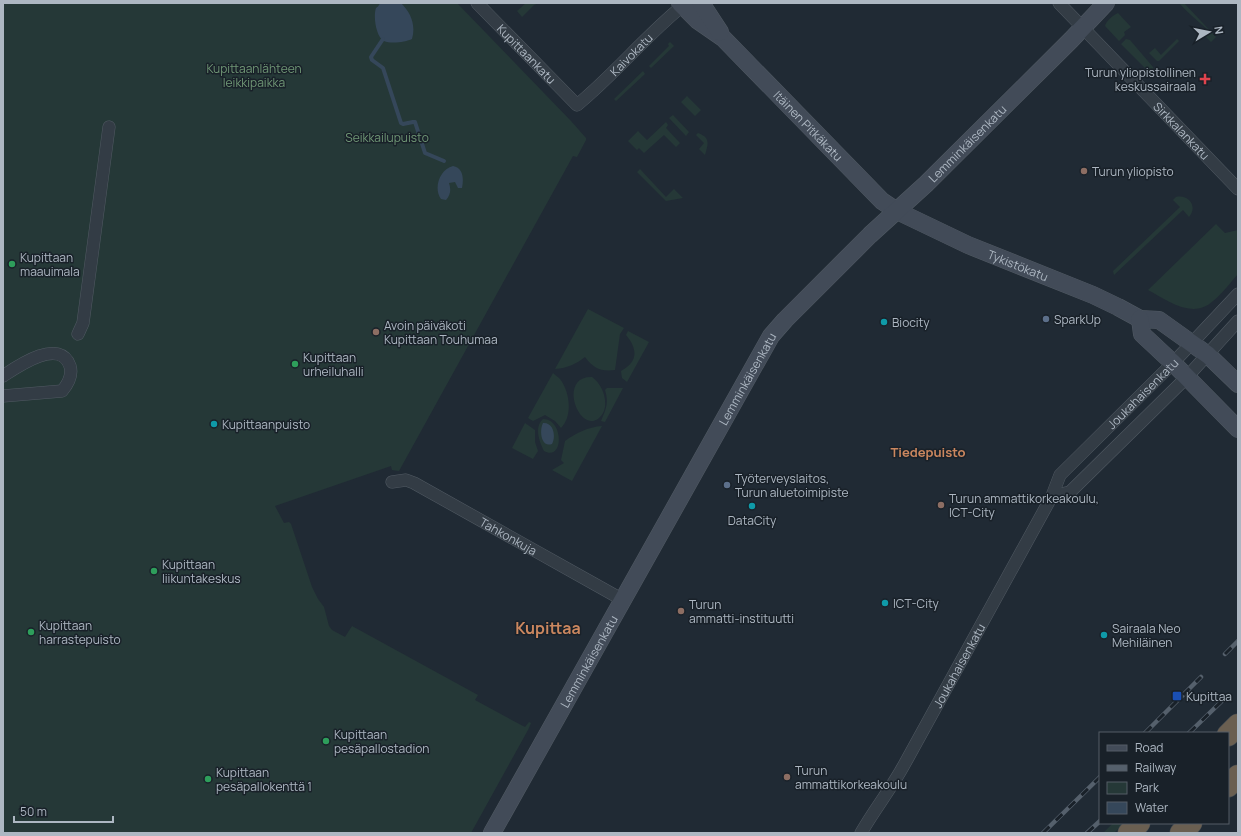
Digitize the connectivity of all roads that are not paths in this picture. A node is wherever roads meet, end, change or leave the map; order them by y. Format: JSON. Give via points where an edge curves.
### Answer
{"nodes":[{"id":1,"x":477,"y":3,"type":"edge"},
{"id":2,"x":701,"y":3,"type":"edge"},
{"id":3,"x":1058,"y":3,"type":"edge"},
{"id":4,"x":1106,"y":3,"type":"edge"},
{"id":5,"x":683,"y":4,"type":"edge"},
{"id":6,"x":1083,"y":27,"type":"junction"},
{"id":7,"x":723,"y":38,"type":"junction"},
{"id":8,"x":577,"y":105,"type":"joint"},
{"id":9,"x":109,"y":127,"type":"dead end"},
{"id":10,"x":1238,"y":189,"type":"edge"},
{"id":11,"x":897,"y":211,"type":"junction"},
{"id":12,"x":1238,"y":294,"type":"edge"},
{"id":13,"x":1140,"y":319,"type":"junction"},
{"id":14,"x":1238,"y":321,"type":"edge"},
{"id":15,"x":78,"y":334,"type":"dead end"},
{"id":16,"x":1191,"y":343,"type":"junction"},
{"id":17,"x":1208,"y":355,"type":"junction"},
{"id":18,"x":1172,"y":363,"type":"junction"},
{"id":19,"x":3,"y":376,"type":"edge"},
{"id":20,"x":1187,"y":377,"type":"junction"},
{"id":21,"x":1238,"y":384,"type":"edge"},
{"id":22,"x":3,"y":396,"type":"edge"},
{"id":23,"x":1238,"y":430,"type":"edge"},
{"id":24,"x":392,"y":482,"type":"dead end"},
{"id":25,"x":1052,"y":496,"type":"junction"},
{"id":26,"x":623,"y":600,"type":"junction"},
{"id":27,"x":1238,"y":725,"type":"edge"},
{"id":28,"x":1229,"y":734,"type":"edge"},
{"id":29,"x":1238,"y":776,"type":"edge"},
{"id":30,"x":1229,"y":785,"type":"edge"},
{"id":31,"x":1138,"y":824,"type":"edge"},
{"id":32,"x":1190,"y":824,"type":"edge"},
{"id":33,"x":492,"y":833,"type":"edge"},
{"id":34,"x":861,"y":833,"type":"edge"},
{"id":35,"x":1129,"y":833,"type":"edge"},
{"id":36,"x":1181,"y":833,"type":"edge"}],
"edges":[{"from":1,"to":8,"type":"street","name":"Kupittaankatu"},
{"from":2,"to":7,"type":"street","name":"Itäinen Pitkäkatu"},
{"from":3,"to":6,"type":"street","name":"Sirkkalankatu"},
{"from":4,"to":6,"type":"street","name":"Lemminkäisenkatu"},
{"from":5,"to":7,"type":"street","name":"Itäinen Pitkäkatu","via":[[697,20]]},
{"from":5,"to":8,"type":"street","name":"Kaivokatu"},
{"from":6,"to":10,"type":"street","name":"Sirkkalankatu"},
{"from":6,"to":11,"type":"street","name":"Lemminkäisenkatu"},
{"from":7,"to":11,"type":"street","name":"Itäinen Pitkäkatu","via":[[882,201]]},
{"from":9,"to":15,"type":"street","via":[[83,323]]},
{"from":11,"to":13,"type":"street","name":"Tykistökatu","via":[[968,245],[1118,306]]},
{"from":11,"to":26,"type":"street","name":"Lemminkäisenkatu","via":[[771,336]]},
{"from":12,"to":16,"type":"street","name":"Joukahaisenkatu"},
{"from":13,"to":16,"type":"street","name":"Tykistökatu","via":[[1159,320]]},
{"from":13,"to":18,"type":"street","via":[[1142,334]]},
{"from":14,"to":17,"type":"street","name":"Joukahaisenkatu"},
{"from":16,"to":17,"type":"street","name":"Tykistökatu"},
{"from":16,"to":18,"type":"street","name":"Joukahaisenkatu"},
{"from":17,"to":20,"type":"street","name":"Joukahaisenkatu"},
{"from":17,"to":21,"type":"street","name":"Tykistökatu"},
{"from":18,"to":20,"type":"street"},
{"from":18,"to":25,"type":"street","name":"Joukahaisenkatu","via":[[1060,475]]},
{"from":19,"to":22,"type":"street","via":[[26,361],[41,355],[59,354],[66,358],[70,368],[69,383],[62,391]]},
{"from":20,"to":23,"type":"street"},
{"from":20,"to":25,"type":"street","name":"Joukahaisenkatu","via":[[1070,492]]},
{"from":24,"to":26,"type":"street","name":"Tahkonkuja","via":[[406,480],[414,483]]},
{"from":25,"to":34,"type":"street","name":"Joukahaisenkatu","via":[[896,780]]},
{"from":26,"to":33,"type":"street","name":"Lemminkäisenkatu"},
{"from":27,"to":28,"type":"highway"},
{"from":29,"to":30,"type":"highway"},
{"from":31,"to":35,"type":"highway"},
{"from":32,"to":36,"type":"highway"}]}
